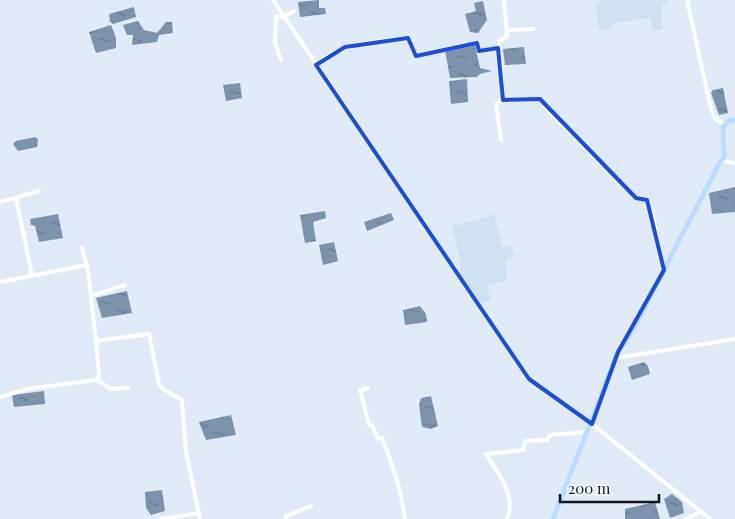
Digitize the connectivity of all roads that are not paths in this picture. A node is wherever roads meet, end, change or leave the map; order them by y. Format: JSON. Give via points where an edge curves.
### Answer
{"nodes":[{"id":1,"x":273,"y":0,"type":"edge"},
{"id":2,"x":504,"y":0,"type":"edge"},
{"id":3,"x":687,"y":0,"type":"edge"},
{"id":4,"x":294,"y":11,"type":"dead end"},
{"id":5,"x":284,"y":17,"type":"junction"},
{"id":6,"x":533,"y":29,"type":"dead end"},
{"id":7,"x":507,"y":30,"type":"junction"},
{"id":8,"x":498,"y":48,"type":"junction"},
{"id":9,"x":281,"y":60,"type":"dead end"},
{"id":10,"x":316,"y":65,"type":"junction"},
{"id":11,"x":500,"y":100,"type":"junction"},
{"id":12,"x":735,"y":120,"type":"edge"},
{"id":13,"x":724,"y":125,"type":"junction"},
{"id":14,"x":500,"y":140,"type":"dead end"},
{"id":15,"x":721,"y":160,"type":"junction"},
{"id":16,"x":735,"y":163,"type":"edge"},
{"id":17,"x":39,"y":191,"type":"dead end"},
{"id":18,"x":16,"y":198,"type":"junction"},
{"id":19,"x":0,"y":202,"type":"edge"},
{"id":20,"x":82,"y":248,"type":"dead end"},
{"id":21,"x":87,"y":265,"type":"junction"},
{"id":22,"x":664,"y":270,"type":"junction"},
{"id":23,"x":32,"y":275,"type":"junction"},
{"id":24,"x":0,"y":282,"type":"edge"},
{"id":25,"x":126,"y":285,"type":"dead end"},
{"id":26,"x":91,"y":296,"type":"junction"},
{"id":27,"x":735,"y":339,"type":"edge"},
{"id":28,"x":96,"y":341,"type":"junction"},
{"id":29,"x":616,"y":358,"type":"junction"},
{"id":30,"x":96,"y":380,"type":"junction"},
{"id":31,"x":128,"y":388,"type":"dead end"},
{"id":32,"x":368,"y":388,"type":"dead end"},
{"id":33,"x":0,"y":397,"type":"edge"},
{"id":34,"x":592,"y":424,"type":"junction"},
{"id":35,"x":588,"y":432,"type":"junction"},
{"id":36,"x":311,"y":506,"type":"dead end"},
{"id":37,"x":700,"y":512,"type":"junction"},
{"id":38,"x":199,"y":513,"type":"junction"},
{"id":39,"x":161,"y":519,"type":"edge"},
{"id":40,"x":200,"y":519,"type":"edge"},
{"id":41,"x":286,"y":519,"type":"edge"},
{"id":42,"x":406,"y":519,"type":"edge"},
{"id":43,"x":507,"y":519,"type":"edge"},
{"id":44,"x":553,"y":519,"type":"edge"},
{"id":45,"x":686,"y":519,"type":"edge"},
{"id":46,"x":710,"y":519,"type":"edge"}],
"edges":[{"from":1,"to":5,"type":"street"},
{"from":2,"to":7,"type":"street"},
{"from":3,"to":13,"type":"street","via":[[711,109],[715,118]]},
{"from":4,"to":5,"type":"street"},
{"from":5,"to":9,"type":"street","via":[[276,16],[275,43]]},
{"from":5,"to":10,"type":"street"},
{"from":6,"to":7,"type":"street"},
{"from":7,"to":8,"type":"street","via":[[507,36],[499,41]]},
{"from":8,"to":10,"type":"street","via":[[479,51],[477,43],[419,55],[408,38],[345,47],[332,52]]},
{"from":8,"to":11,"type":"street","via":[[503,98]]},
{"from":10,"to":34,"type":"street","via":[[529,379]]},
{"from":11,"to":14,"type":"street","via":[[496,104]]},
{"from":11,"to":22,"type":"street","via":[[540,99],[551,114],[636,198],[647,200]]},
{"from":12,"to":13,"type":"main road"},
{"from":13,"to":15,"type":"main road","via":[[724,158]]},
{"from":15,"to":16,"type":"street"},
{"from":15,"to":22,"type":"main road"},
{"from":17,"to":18,"type":"street"},
{"from":18,"to":19,"type":"street"},
{"from":18,"to":23,"type":"street"},
{"from":20,"to":21,"type":"street"},
{"from":21,"to":23,"type":"street"},
{"from":21,"to":26,"type":"street"},
{"from":22,"to":29,"type":"main road"},
{"from":23,"to":24,"type":"street"},
{"from":25,"to":26,"type":"street"},
{"from":26,"to":28,"type":"street"},
{"from":27,"to":29,"type":"street"},
{"from":28,"to":30,"type":"street","via":[[99,374]]},
{"from":28,"to":38,"type":"street","via":[[150,336],[159,384],[182,400],[186,452]]},
{"from":29,"to":34,"type":"main road"},
{"from":30,"to":31,"type":"street","via":[[111,389]]},
{"from":30,"to":33,"type":"street","via":[[27,389]]},
{"from":32,"to":42,"type":"street","via":[[360,390],[369,424],[378,439],[382,438],[400,486]]},
{"from":34,"to":35,"type":"main road"},
{"from":34,"to":37,"type":"street"},
{"from":35,"to":43,"type":"street","via":[[550,435],[547,440],[525,441],[523,450],[486,454],[504,484],[511,510]]},
{"from":35,"to":44,"type":"main road"},
{"from":36,"to":41,"type":"street","via":[[286,516]]},
{"from":37,"to":45,"type":"street"},
{"from":37,"to":46,"type":"street"},
{"from":38,"to":39,"type":"street"},
{"from":38,"to":40,"type":"street"}]}
